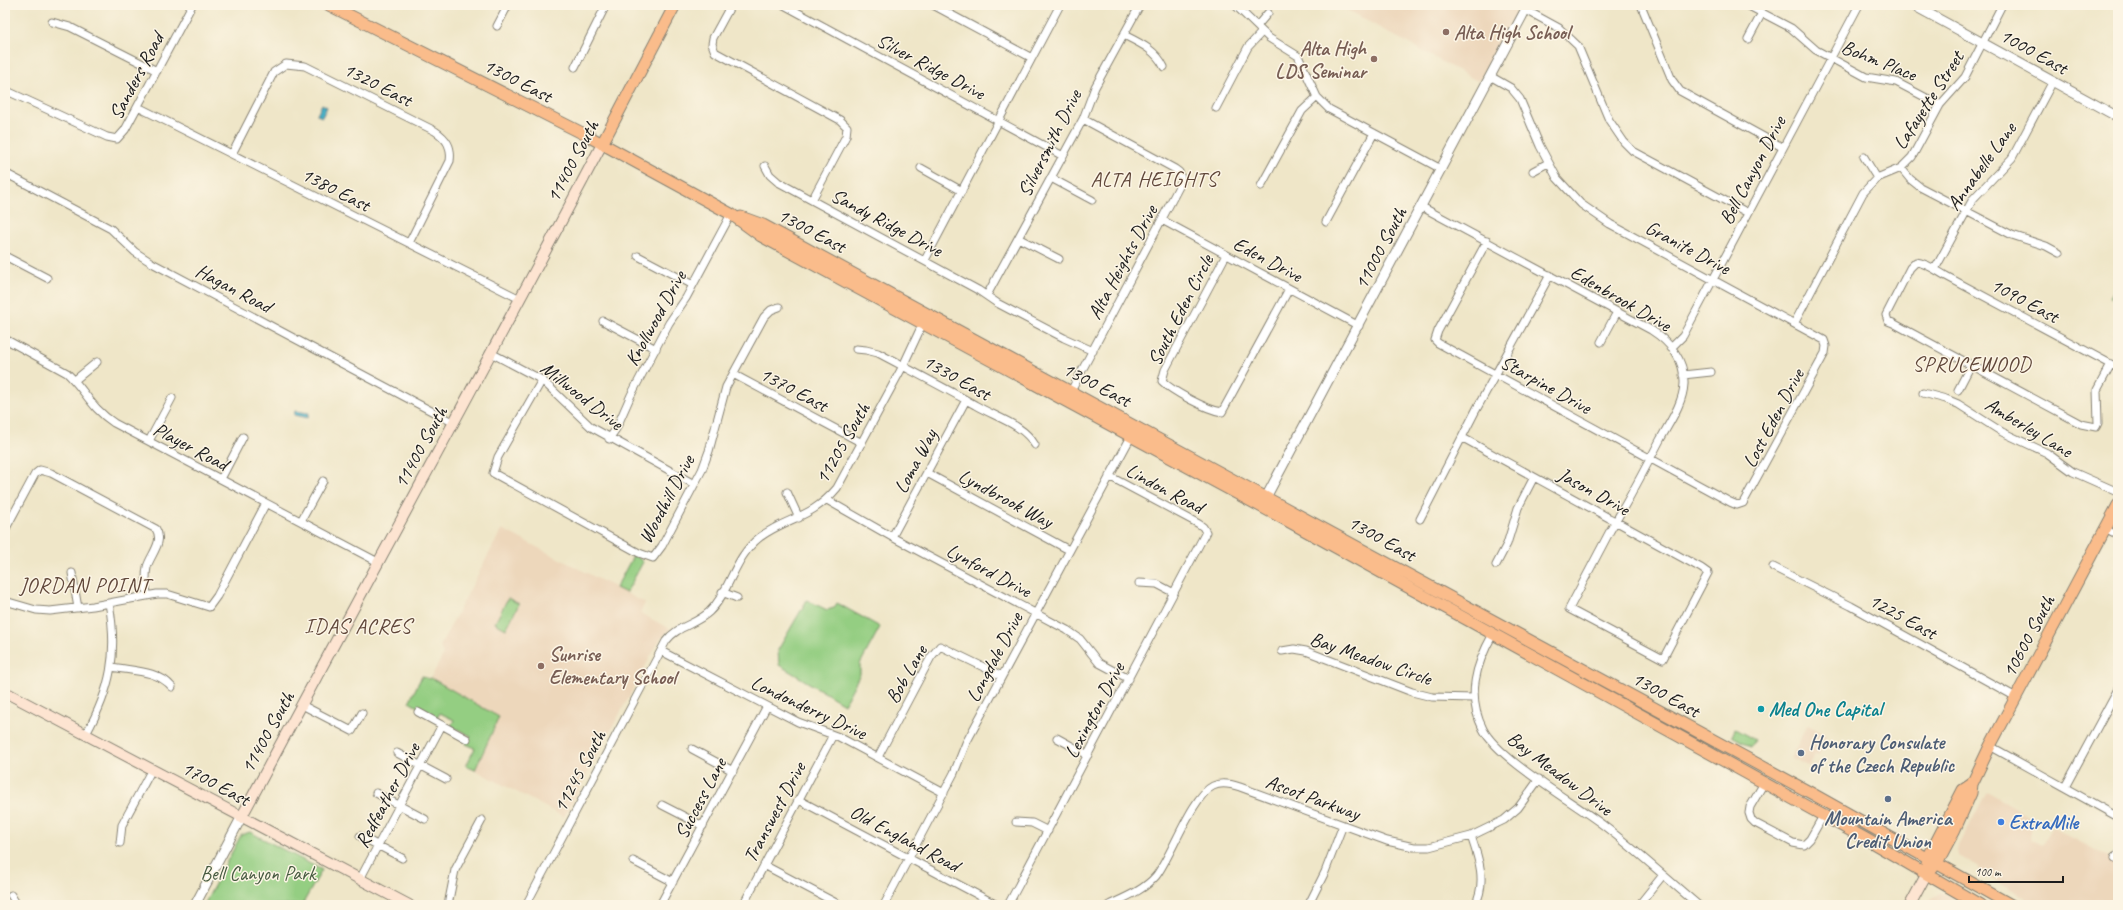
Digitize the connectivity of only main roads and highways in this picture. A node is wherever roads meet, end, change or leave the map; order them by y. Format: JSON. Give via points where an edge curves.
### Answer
{"nodes":[{"id":1,"x":329,"y":5,"type":"edge"},
{"id":2,"x":675,"y":5,"type":"edge"},
{"id":3,"x":602,"y":144,"type":"junction"},
{"id":4,"x":731,"y":214,"type":"junction"},
{"id":5,"x":1069,"y":396,"type":"junction"},
{"id":6,"x":1134,"y":431,"type":"junction"},
{"id":7,"x":2118,"y":505,"type":"edge"},
{"id":8,"x":1493,"y":634,"type":"junction"},
{"id":9,"x":1554,"y":653,"type":"junction"},
{"id":10,"x":5,"y":692,"type":"edge"},
{"id":11,"x":241,"y":818,"type":"junction"},
{"id":12,"x":1932,"y":861,"type":"junction"},
{"id":13,"x":1926,"y":875,"type":"junction"},
{"id":14,"x":409,"y":905,"type":"edge"},
{"id":15,"x":1910,"y":905,"type":"edge"},
{"id":16,"x":1980,"y":905,"type":"edge"},
{"id":17,"x":2011,"y":905,"type":"edge"}],
"edges":[{"from":1,"to":3,"type":"main road","name":"1300 East"},
{"from":2,"to":3,"type":"main road","name":"11400 South"},
{"from":3,"to":4,"type":"main road","name":"1300 East"},
{"from":3,"to":11,"type":"main road","name":"11400 South"},
{"from":4,"to":5,"type":"main road","name":"1300 East","via":[[761,236],[923,323]]},
{"from":4,"to":5,"type":"main road","name":"1300 East","via":[[764,225]]},
{"from":5,"to":6,"type":"main road","name":"1300 East"},
{"from":6,"to":8,"type":"main road","name":"1300 East","via":[[1261,506]]},
{"from":6,"to":9,"type":"main road","name":"1300 East","via":[[1267,496]]},
{"from":7,"to":12,"type":"main road","name":"10600 South","via":[[1990,746],[1972,784],[1971,793]]},
{"from":8,"to":9,"type":"main road","via":[[1502,630],[1537,648]]},
{"from":8,"to":13,"type":"main road","name":"1300 East"},
{"from":9,"to":12,"type":"main road","name":"1300 East"},
{"from":10,"to":11,"type":"main road","name":"1700 East"},
{"from":11,"to":14,"type":"main road","name":"1700 East"},
{"from":12,"to":13,"type":"main road","name":"10600 South"},
{"from":12,"to":17,"type":"main road","name":"1300 East"},
{"from":13,"to":15,"type":"main road","name":"10600 South"},
{"from":13,"to":16,"type":"main road","name":"1300 East"}]}
